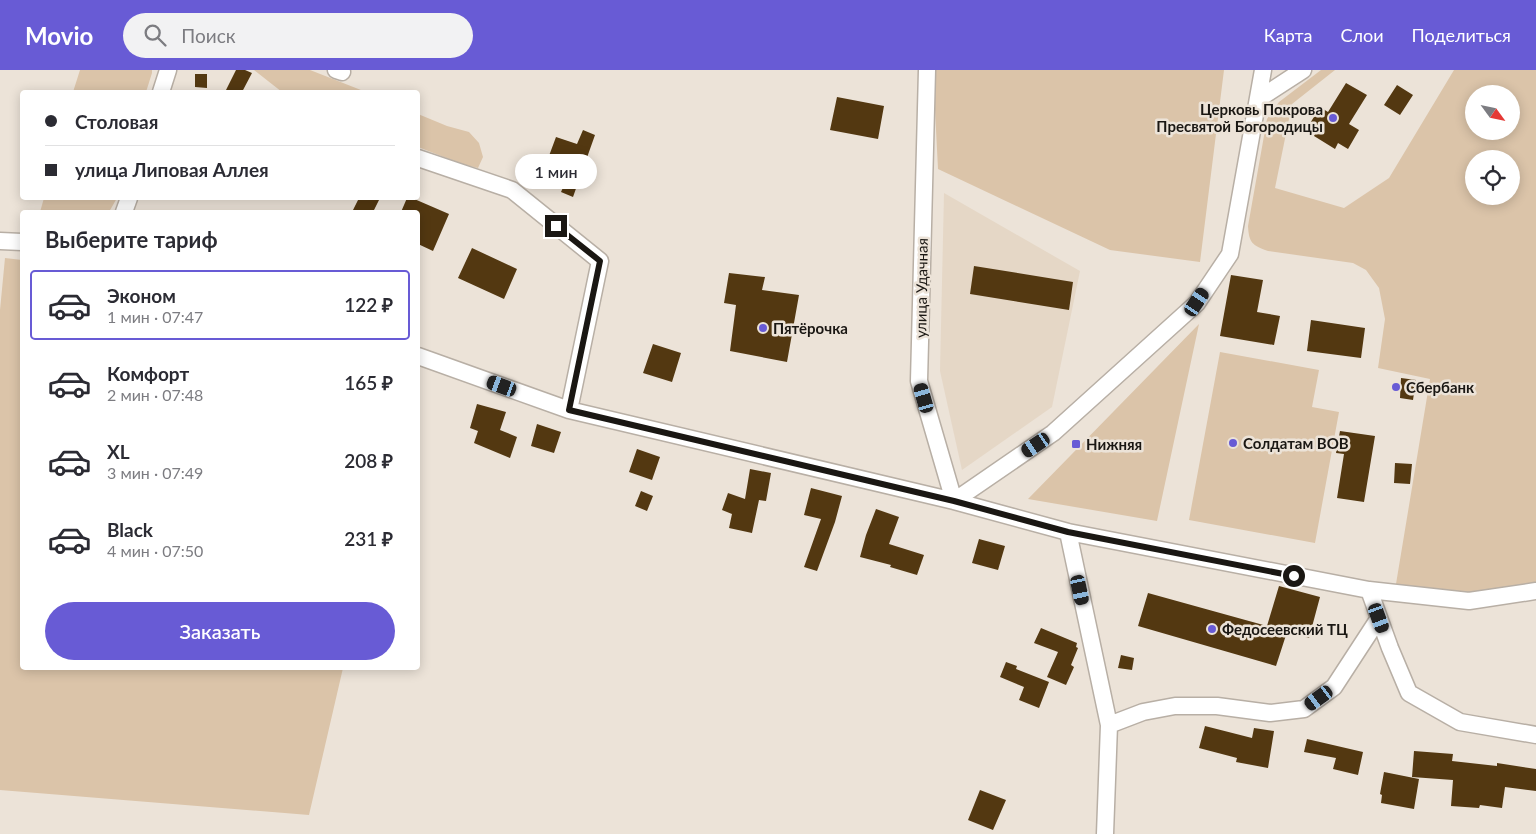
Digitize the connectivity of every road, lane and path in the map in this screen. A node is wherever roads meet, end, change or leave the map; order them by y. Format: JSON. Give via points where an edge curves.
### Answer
{"nodes":[{"id":1,"x":168,"y":70,"type":"edge"},
{"id":2,"x":927,"y":70,"type":"edge"},
{"id":3,"x":1263,"y":70,"type":"edge"},
{"id":4,"x":1303,"y":70,"type":"edge"},
{"id":5,"x":162,"y":90,"type":"edge"},
{"id":6,"x":1260,"y":98,"type":"junction"},
{"id":7,"x":420,"y":159,"type":"edge"},
{"id":8,"x":0,"y":241,"type":"edge"},
{"id":9,"x":20,"y":242,"type":"edge"},
{"id":10,"x":420,"y":357,"type":"edge"},
{"id":11,"x":569,"y":410,"type":"junction"},
{"id":12,"x":954,"y":501,"type":"junction"},
{"id":13,"x":1068,"y":532,"type":"junction"},
{"id":14,"x":1369,"y":590,"type":"junction"},
{"id":15,"x":1536,"y":591,"type":"edge"},
{"id":16,"x":1379,"y":618,"type":"junction"},
{"id":17,"x":1109,"y":725,"type":"junction"},
{"id":18,"x":1536,"y":735,"type":"edge"},
{"id":19,"x":1105,"y":834,"type":"edge"}],
"edges":[{"from":1,"to":5,"type":"street"},
{"from":2,"to":12,"type":"street","name":"улица Удачная","via":[[919,381]]},
{"from":3,"to":6,"type":"street"},
{"from":4,"to":6,"type":"street"},
{"from":6,"to":12,"type":"street","via":[[1230,254],[1197,302],[1053,433]]},
{"from":7,"to":11,"type":"street","via":[[512,190],[600,261]]},
{"from":8,"to":9,"type":"street"},
{"from":10,"to":11,"type":"street"},
{"from":11,"to":12,"type":"street"},
{"from":12,"to":13,"type":"street"},
{"from":13,"to":14,"type":"street"},
{"from":13,"to":17,"type":"street"},
{"from":14,"to":15,"type":"street","via":[[1470,601]]},
{"from":14,"to":16,"type":"street"},
{"from":16,"to":17,"type":"street","via":[[1334,687],[1304,709],[1270,714],[1217,706],[1175,706],[1143,712]]},
{"from":16,"to":18,"type":"street","via":[[1410,693],[1460,722]]},
{"from":17,"to":19,"type":"street"}]}
